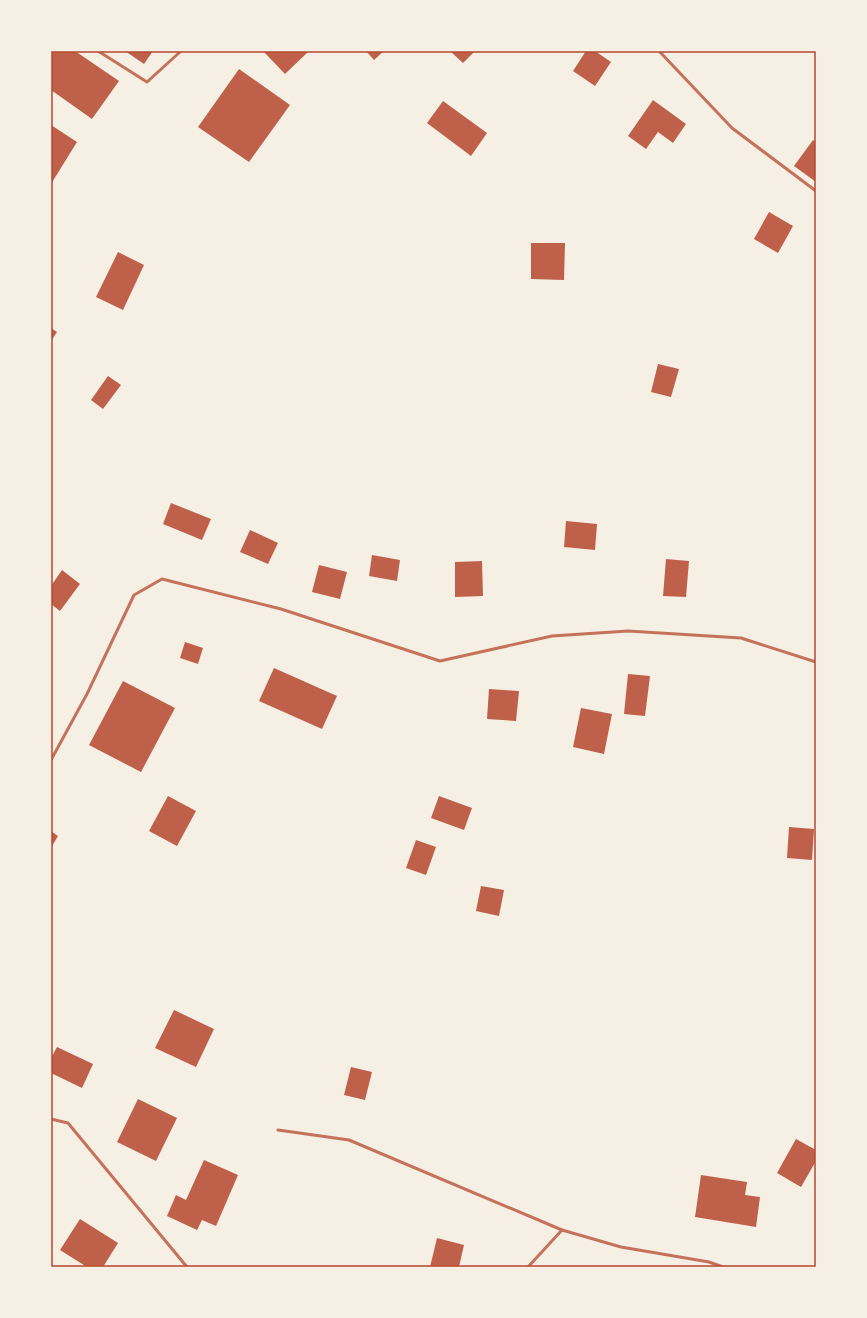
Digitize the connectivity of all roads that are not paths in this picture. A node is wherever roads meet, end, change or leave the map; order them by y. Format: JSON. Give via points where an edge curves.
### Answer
{"nodes":[{"id":1,"x":98,"y":51,"type":"edge"},
{"id":2,"x":181,"y":51,"type":"edge"},
{"id":3,"x":659,"y":51,"type":"edge"},
{"id":4,"x":816,"y":192,"type":"edge"},
{"id":5,"x":816,"y":662,"type":"edge"},
{"id":6,"x":51,"y":760,"type":"edge"},
{"id":7,"x":51,"y":1119,"type":"edge"},
{"id":8,"x":278,"y":1130,"type":"dead end"},
{"id":9,"x":562,"y":1230,"type":"junction"},
{"id":10,"x":187,"y":1267,"type":"edge"},
{"id":11,"x":528,"y":1267,"type":"edge"},
{"id":12,"x":723,"y":1267,"type":"edge"}],
"edges":[{"from":1,"to":2,"type":"lane","via":[[147,82]]},
{"from":3,"to":4,"type":"lane","via":[[732,128]]},
{"from":5,"to":6,"type":"lane","via":[[741,638],[628,631],[552,636],[440,661],[282,609],[162,579],[134,595]]},
{"from":7,"to":10,"type":"lane","via":[[68,1123]]},
{"from":8,"to":9,"type":"lane","via":[[349,1140]]},
{"from":9,"to":11,"type":"lane"},
{"from":9,"to":12,"type":"lane","via":[[621,1247],[709,1262]]}]}
